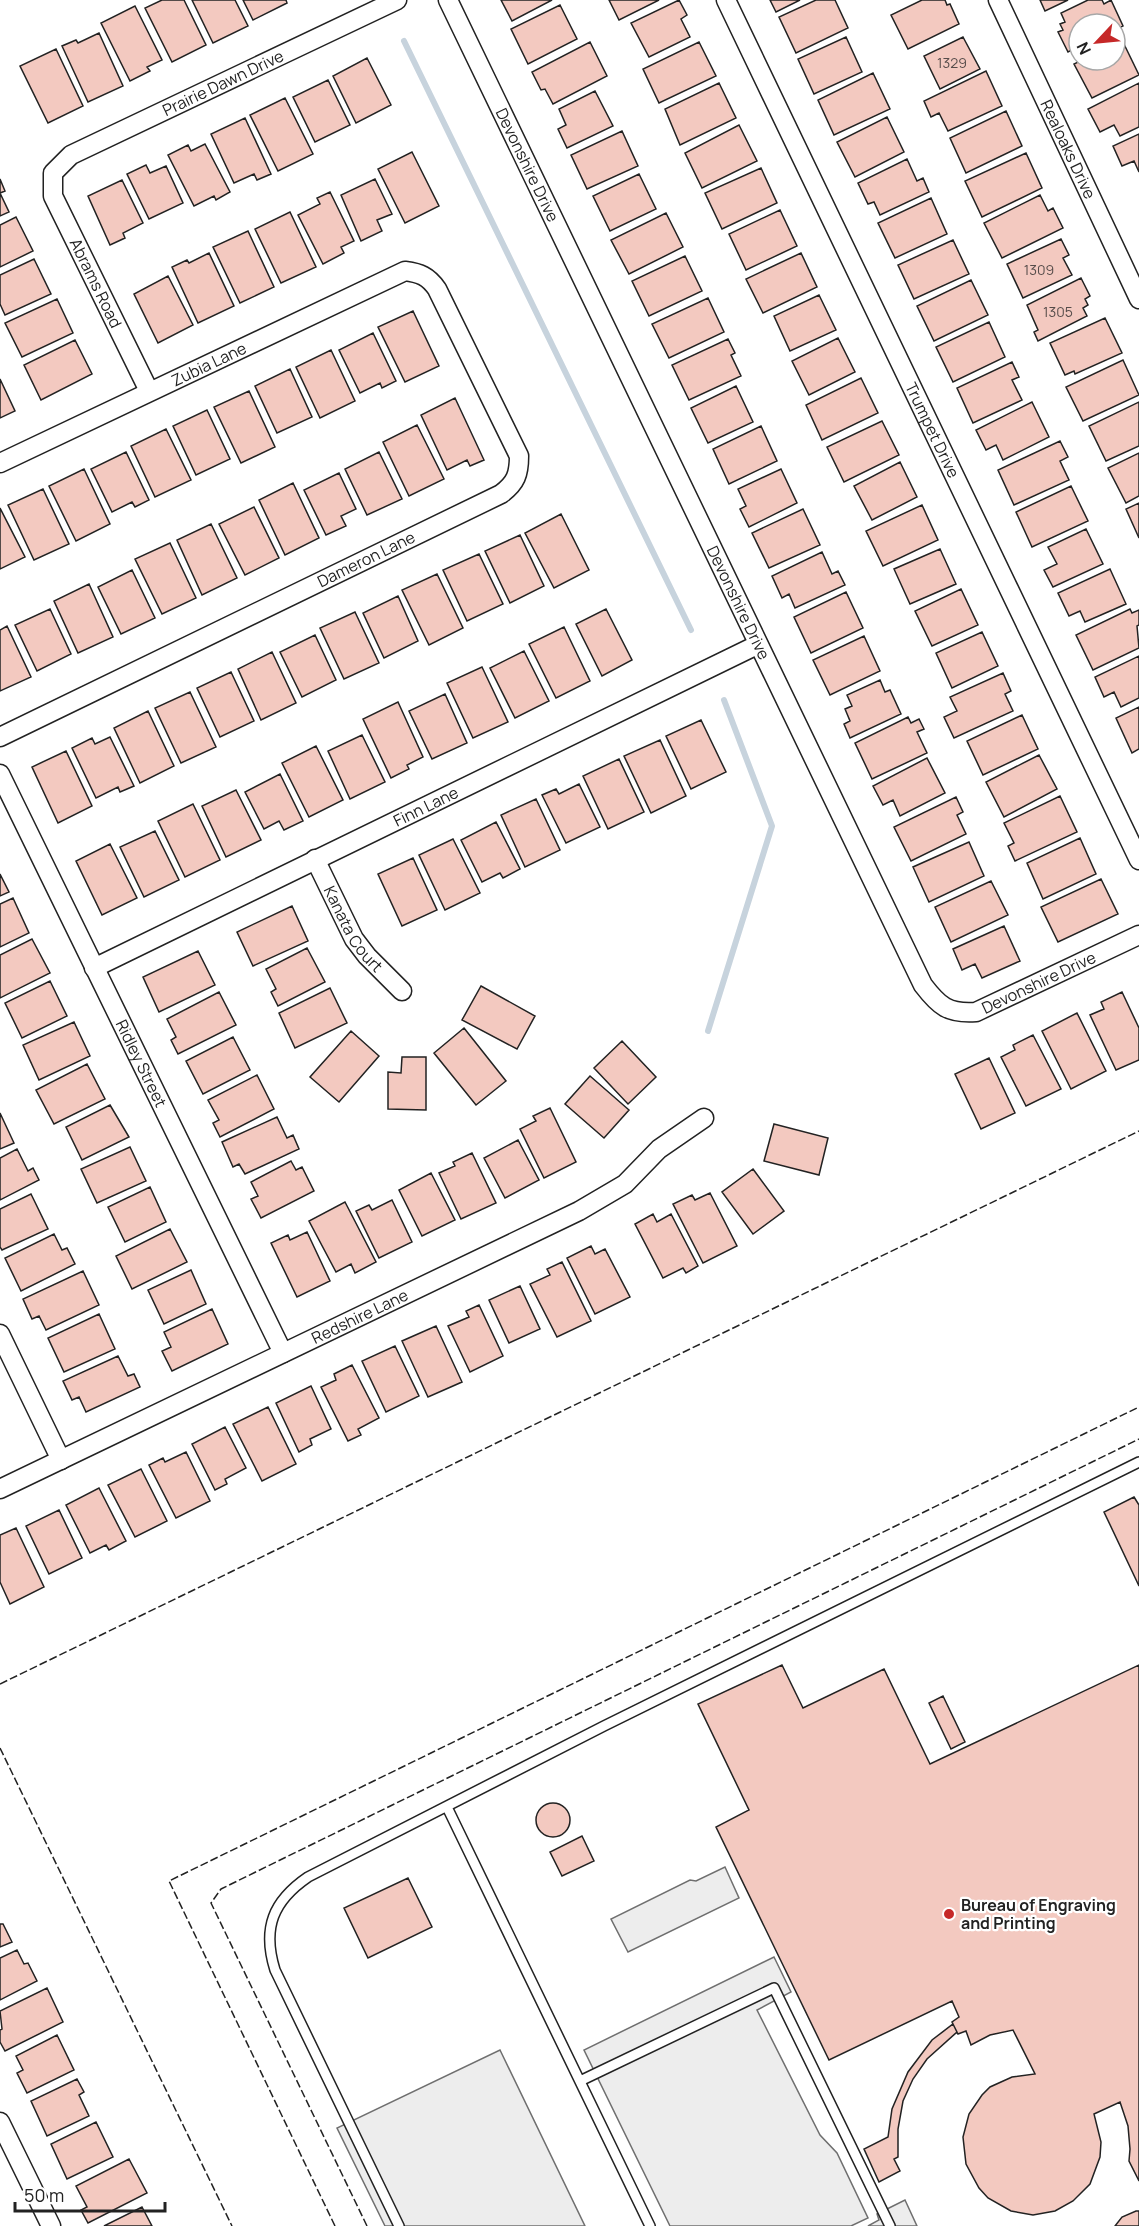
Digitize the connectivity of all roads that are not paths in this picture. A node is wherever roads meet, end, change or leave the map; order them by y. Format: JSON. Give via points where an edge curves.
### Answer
{"nodes":[{"id":1,"x":398,"y":0,"type":"edge"},
{"id":2,"x":448,"y":0,"type":"edge"},
{"id":3,"x":726,"y":0,"type":"edge"},
{"id":4,"x":998,"y":0,"type":"edge"},
{"id":5,"x":53,"y":173,"type":"joint"},
{"id":6,"x":418,"y":272,"type":"joint"},
{"id":7,"x":1139,"y":299,"type":"edge"},
{"id":8,"x":149,"y":392,"type":"junction"},
{"id":9,"x":0,"y":463,"type":"edge"},
{"id":10,"x":758,"y":645,"type":"junction"},
{"id":11,"x":0,"y":737,"type":"edge"},
{"id":12,"x":0,"y":774,"type":"edge"},
{"id":13,"x":315,"y":859,"type":"junction"},
{"id":14,"x":1139,"y":860,"type":"edge"},
{"id":15,"x":1139,"y":935,"type":"edge"},
{"id":16,"x":94,"y":968,"type":"junction"},
{"id":17,"x":402,"y":991,"type":"dead end"},
{"id":18,"x":704,"y":1118,"type":"dead end"},
{"id":19,"x":0,"y":1334,"type":"edge"},
{"id":20,"x":283,"y":1353,"type":"junction"},
{"id":21,"x":61,"y":1460,"type":"junction"},
{"id":22,"x":1139,"y":1462,"type":"edge"},
{"id":23,"x":0,"y":1489,"type":"edge"},
{"id":24,"x":447,"y":1807,"type":"junction"},
{"id":25,"x":580,"y":2081,"type":"junction"},
{"id":26,"x":0,"y":2122,"type":"edge"},
{"id":27,"x":51,"y":2226,"type":"edge"},
{"id":28,"x":399,"y":2226,"type":"edge"},
{"id":29,"x":650,"y":2226,"type":"edge"},
{"id":30,"x":890,"y":2226,"type":"edge"}],
"edges":[{"from":1,"to":5,"type":"street","name":"Prairie Dawn Drive","via":[[71,155]]},
{"from":2,"to":10,"type":"street","name":"Devonshire Drive"},
{"from":3,"to":14,"type":"street","name":"Trumpet Drive"},
{"from":4,"to":7,"type":"street","name":"Realoaks Drive"},
{"from":5,"to":8,"type":"street","name":"Abrams Road","via":[[53,196]]},
{"from":6,"to":8,"type":"street","name":"Zubia Lane","via":[[405,271]]},
{"from":6,"to":11,"type":"street","name":"Dameron Lane","via":[[437,289],[519,456],[517,478],[510,487]]},
{"from":8,"to":9,"type":"street","name":"Zubia Lane"},
{"from":10,"to":13,"type":"street","name":"Finn Lane"},
{"from":10,"to":15,"type":"street","name":"Devonshire Drive","via":[[922,985],[935,1001],[961,1013],[976,1012]]},
{"from":12,"to":16,"type":"street","name":"Ridley Street"},
{"from":13,"to":16,"type":"street","name":"Finn Lane"},
{"from":13,"to":17,"type":"street","name":"Kanata Court","via":[[354,939]]},
{"from":16,"to":20,"type":"street","name":"Ridley Street"},
{"from":18,"to":20,"type":"street","name":"Redshire Lane","via":[[659,1149],[625,1184],[579,1211]]},
{"from":19,"to":21,"type":"street"},
{"from":20,"to":21,"type":"street","name":"Redshire Lane"},
{"from":21,"to":23,"type":"street","name":"Redshire Lane"},
{"from":22,"to":24,"type":"lane"},
{"from":24,"to":25,"type":"lane"},
{"from":24,"to":28,"type":"lane","via":[[309,1877],[285,1896],[271,1932],[269,1950],[275,1970]]},
{"from":25,"to":29,"type":"lane"},
{"from":25,"to":30,"type":"lane","via":[[774,1988]]},
{"from":26,"to":27,"type":"street"}]}
